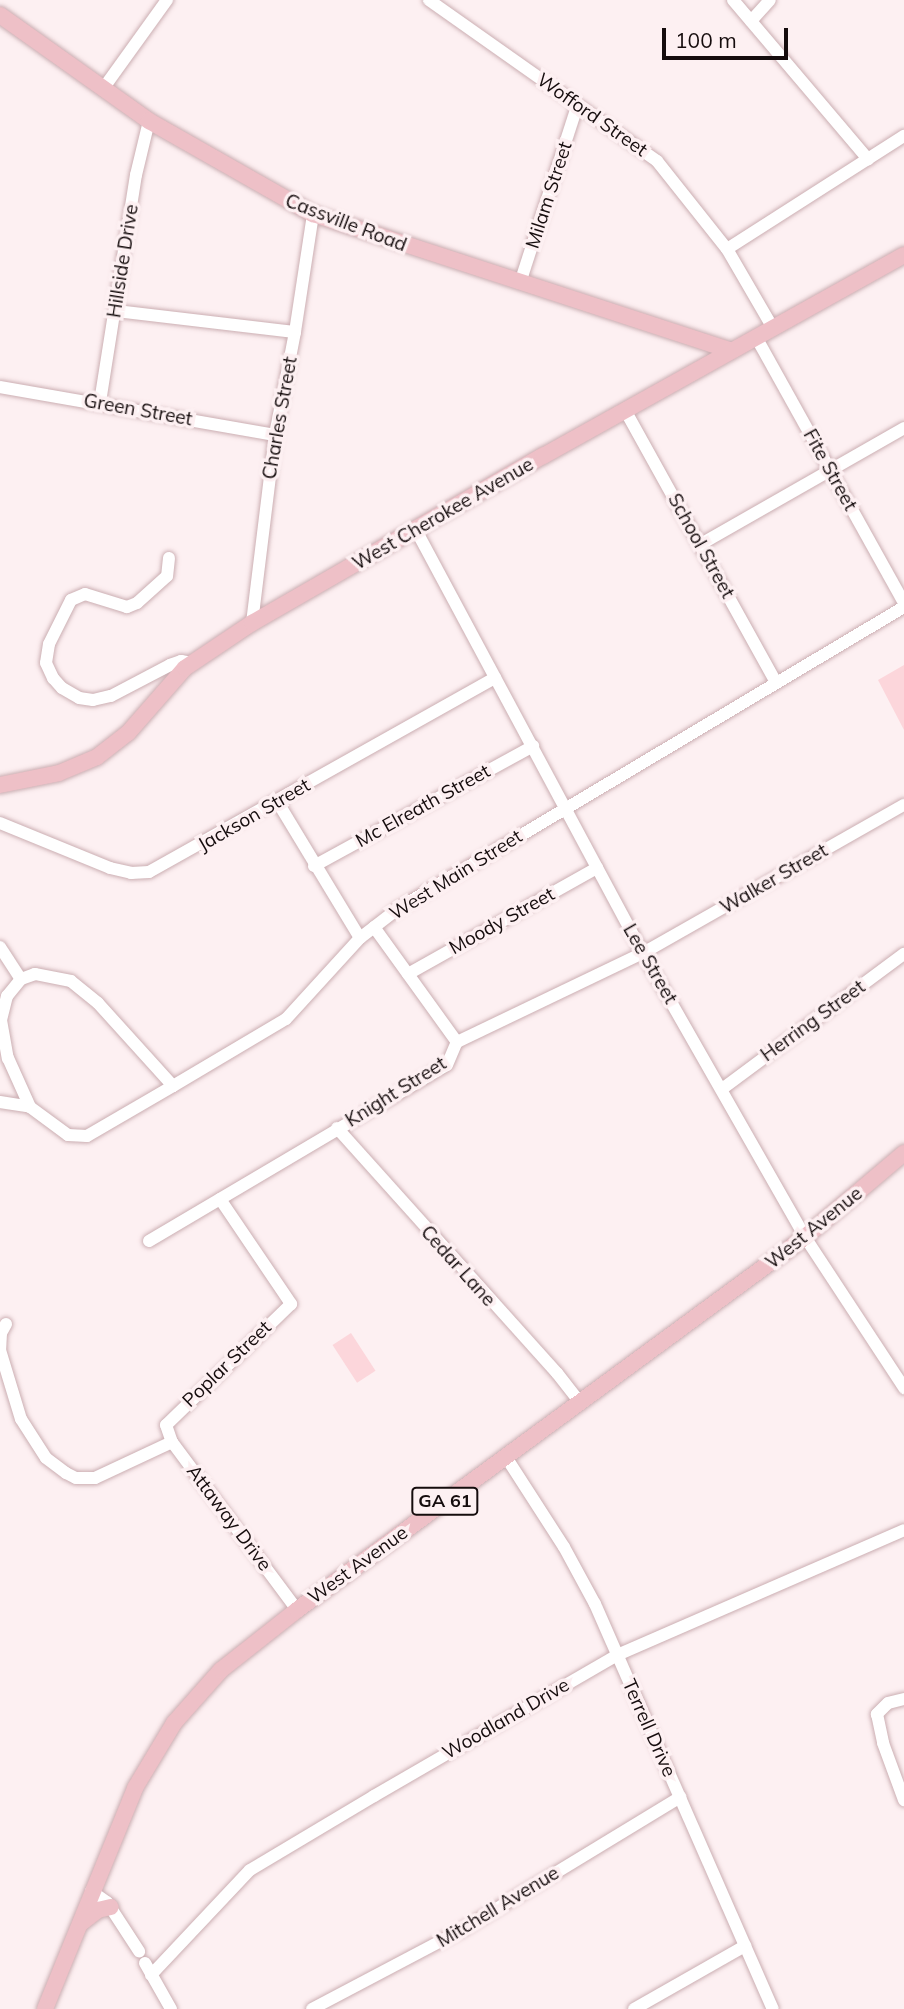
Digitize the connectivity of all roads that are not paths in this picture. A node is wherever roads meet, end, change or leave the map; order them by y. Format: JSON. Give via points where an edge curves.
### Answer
{"nodes":[{"id":1,"x":167,"y":0,"type":"edge"},
{"id":2,"x":429,"y":0,"type":"edge"},
{"id":3,"x":733,"y":0,"type":"edge"},
{"id":4,"x":770,"y":0,"type":"edge"},
{"id":5,"x":0,"y":15,"type":"edge"},
{"id":6,"x":751,"y":20,"type":"junction"},
{"id":7,"x":103,"y":89,"type":"junction"},
{"id":8,"x":577,"y":106,"type":"junction"},
{"id":9,"x":149,"y":121,"type":"junction"},
{"id":10,"x":904,"y":136,"type":"edge"},
{"id":11,"x":868,"y":159,"type":"junction"},
{"id":12,"x":313,"y":214,"type":"junction"},
{"id":13,"x":727,"y":249,"type":"junction"},
{"id":14,"x":904,"y":255,"type":"edge"},
{"id":15,"x":520,"y":284,"type":"junction"},
{"id":16,"x":116,"y":311,"type":"junction"},
{"id":17,"x":774,"y":328,"type":"junction"},
{"id":18,"x":295,"y":332,"type":"junction"},
{"id":19,"x":756,"y":337,"type":"junction"},
{"id":20,"x":694,"y":339,"type":"junction"},
{"id":21,"x":731,"y":351,"type":"junction"},
{"id":22,"x":703,"y":367,"type":"junction"},
{"id":23,"x":0,"y":387,"type":"edge"},
{"id":24,"x":100,"y":402,"type":"junction"},
{"id":25,"x":625,"y":410,"type":"junction"},
{"id":26,"x":904,"y":428,"type":"edge"},
{"id":27,"x":275,"y":435,"type":"junction"},
{"id":28,"x":828,"y":469,"type":"junction"},
{"id":29,"x":416,"y":530,"type":"junction"},
{"id":30,"x":701,"y":544,"type":"junction"},
{"id":31,"x":169,"y":558,"type":"dead end"},
{"id":32,"x":904,"y":605,"type":"edge"},
{"id":33,"x":252,"y":623,"type":"junction"},
{"id":34,"x":192,"y":663,"type":"junction"},
{"id":35,"x":495,"y":678,"type":"junction"},
{"id":36,"x":776,"y":682,"type":"junction"},
{"id":37,"x":533,"y":746,"type":"junction"},
{"id":38,"x":0,"y":785,"type":"edge"},
{"id":39,"x":277,"y":801,"type":"junction"},
{"id":40,"x":904,"y":805,"type":"edge"},
{"id":41,"x":564,"y":808,"type":"junction"},
{"id":42,"x":0,"y":823,"type":"edge"},
{"id":43,"x":314,"y":866,"type":"junction"},
{"id":44,"x":597,"y":868,"type":"junction"},
{"id":45,"x":374,"y":927,"type":"junction"},
{"id":46,"x":360,"y":937,"type":"junction"},
{"id":47,"x":0,"y":947,"type":"edge"},
{"id":48,"x":643,"y":953,"type":"junction"},
{"id":49,"x":904,"y":954,"type":"edge"},
{"id":50,"x":408,"y":974,"type":"junction"},
{"id":51,"x":21,"y":979,"type":"junction"},
{"id":52,"x":457,"y":1042,"type":"junction"},
{"id":53,"x":173,"y":1086,"type":"junction"},
{"id":54,"x":722,"y":1088,"type":"junction"},
{"id":55,"x":0,"y":1102,"type":"edge"},
{"id":56,"x":30,"y":1107,"type":"junction"},
{"id":57,"x":337,"y":1128,"type":"junction"},
{"id":58,"x":904,"y":1153,"type":"edge"},
{"id":59,"x":220,"y":1199,"type":"junction"},
{"id":60,"x":805,"y":1237,"type":"junction"},
{"id":61,"x":149,"y":1241,"type":"dead end"},
{"id":62,"x":6,"y":1324,"type":"dead end"},
{"id":63,"x":904,"y":1388,"type":"edge"},
{"id":64,"x":580,"y":1402,"type":"junction"},
{"id":65,"x":166,"y":1425,"type":"joint"},
{"id":66,"x":172,"y":1443,"type":"junction"},
{"id":67,"x":506,"y":1457,"type":"junction"},
{"id":68,"x":904,"y":1530,"type":"edge"},
{"id":69,"x":297,"y":1610,"type":"junction"},
{"id":70,"x":617,"y":1655,"type":"junction"},
{"id":71,"x":904,"y":1699,"type":"edge"},
{"id":72,"x":680,"y":1797,"type":"junction"},
{"id":73,"x":904,"y":1800,"type":"edge"},
{"id":74,"x":91,"y":1891,"type":"junction"},
{"id":75,"x":111,"y":1907,"type":"junction"},
{"id":76,"x":78,"y":1926,"type":"junction"},
{"id":77,"x":745,"y":1946,"type":"junction"},
{"id":78,"x":145,"y":1963,"type":"junction"},
{"id":79,"x":45,"y":2009,"type":"edge"},
{"id":80,"x":171,"y":2009,"type":"edge"},
{"id":81,"x":312,"y":2009,"type":"edge"},
{"id":82,"x":634,"y":2009,"type":"edge"},
{"id":83,"x":774,"y":2009,"type":"edge"}],
"edges":[{"from":1,"to":7,"type":"street"},
{"from":2,"to":8,"type":"street","name":"Wofford Street"},
{"from":3,"to":6,"type":"street"},
{"from":4,"to":6,"type":"street"},
{"from":5,"to":7,"type":"main road","name":"Cassville Road"},
{"from":6,"to":11,"type":"street"},
{"from":7,"to":9,"type":"main road","name":"Cassville Road"},
{"from":8,"to":13,"type":"street","name":"Wofford Street","via":[[657,161]]},
{"from":8,"to":15,"type":"street","name":"Milam Street"},
{"from":9,"to":12,"type":"main road","name":"Cassville Road"},
{"from":9,"to":16,"type":"street","name":"Hillside Drive","via":[[136,175]]},
{"from":10,"to":11,"type":"street"},
{"from":11,"to":13,"type":"street"},
{"from":12,"to":15,"type":"main road","name":"Cassville Road"},
{"from":12,"to":18,"type":"street","name":"Charles Street"},
{"from":13,"to":17,"type":"street","name":"Wofford Street"},
{"from":14,"to":17,"type":"main road","name":"West Cherokee Avenue"},
{"from":15,"to":20,"type":"main road","name":"Cassville Road"},
{"from":16,"to":18,"type":"street"},
{"from":16,"to":24,"type":"street","name":"Hillside Drive"},
{"from":17,"to":19,"type":"main road","name":"West Cherokee Avenue"},
{"from":18,"to":27,"type":"street","name":"Charles Street"},
{"from":19,"to":21,"type":"main road","name":"West Cherokee Avenue"},
{"from":19,"to":28,"type":"street","name":"Fite Street"},
{"from":20,"to":21,"type":"main road","name":"Cassville Road"},
{"from":20,"to":22,"type":"main road"},
{"from":21,"to":22,"type":"main road","name":"West Cherokee Avenue"},
{"from":22,"to":25,"type":"main road","name":"West Cherokee Avenue"},
{"from":23,"to":24,"type":"street","name":"Green Street"},
{"from":24,"to":27,"type":"street","name":"Green Street"},
{"from":25,"to":29,"type":"main road","name":"West Cherokee Avenue"},
{"from":25,"to":30,"type":"street","name":"School Street"},
{"from":26,"to":28,"type":"street"},
{"from":27,"to":33,"type":"street","name":"Charles Street"},
{"from":28,"to":30,"type":"street"},
{"from":28,"to":32,"type":"street","name":"Fite Street"},
{"from":29,"to":33,"type":"main road","name":"West Cherokee Avenue"},
{"from":29,"to":35,"type":"street","name":"Lee Street"},
{"from":30,"to":36,"type":"street","name":"School Street"},
{"from":31,"to":34,"type":"street","via":[[167,576],[137,603],[114,605],[85,594],[72,600],[49,644],[46,663],[62,688],[93,700],[111,696],[170,665]]},
{"from":32,"to":36,"type":"street","name":"West Main Street"},
{"from":33,"to":34,"type":"main road","name":"West Cherokee Avenue"},
{"from":34,"to":38,"type":"main road","name":"West Cherokee Avenue","via":[[105,752],[69,770]]},
{"from":35,"to":37,"type":"street","name":"Lee Street"},
{"from":35,"to":39,"type":"street","name":"Jackson Street"},
{"from":36,"to":41,"type":"street","name":"West Main Street"},
{"from":37,"to":41,"type":"street","name":"Lee Street"},
{"from":37,"to":43,"type":"street","name":"Mc Elreath Street"},
{"from":39,"to":42,"type":"street","name":"Jackson Street","via":[[149,872],[110,868]]},
{"from":39,"to":43,"type":"street"},
{"from":40,"to":48,"type":"street","name":"Walker Street"},
{"from":41,"to":44,"type":"street","name":"Lee Street"},
{"from":41,"to":45,"type":"street","name":"West Main Street"},
{"from":43,"to":46,"type":"street"},
{"from":44,"to":48,"type":"street","name":"Lee Street"},
{"from":44,"to":50,"type":"street","name":"Moody Street"},
{"from":45,"to":46,"type":"street","name":"West Main Street"},
{"from":45,"to":50,"type":"street"},
{"from":46,"to":53,"type":"street","name":"West Main Street","via":[[286,1019]]},
{"from":47,"to":51,"type":"street"},
{"from":48,"to":52,"type":"street","name":"Knight Street"},
{"from":48,"to":54,"type":"street","name":"Lee Street"},
{"from":49,"to":54,"type":"street","name":"Herring Street"},
{"from":50,"to":52,"type":"street"},
{"from":51,"to":53,"type":"street","via":[[43,975],[71,981]]},
{"from":51,"to":56,"type":"street","via":[[7,996],[1,1020],[8,1058]]},
{"from":52,"to":57,"type":"street","name":"Knight Street","via":[[447,1065]]},
{"from":53,"to":56,"type":"street","name":"West Main Street","via":[[87,1136],[68,1135]]},
{"from":54,"to":60,"type":"street","name":"Lee Street"},
{"from":55,"to":56,"type":"street"},
{"from":57,"to":59,"type":"street","name":"Knight Street"},
{"from":57,"to":64,"type":"street","name":"Cedar Lane"},
{"from":58,"to":60,"type":"main road","name":"West Avenue","number":"GA 61"},
{"from":59,"to":61,"type":"street","name":"Knight Street"},
{"from":59,"to":65,"type":"street","name":"Poplar Street","via":[[290,1304]]},
{"from":60,"to":63,"type":"street","name":"Lee Street"},
{"from":60,"to":64,"type":"main road","name":"West Avenue","number":"GA 61"},
{"from":62,"to":66,"type":"street","via":[[0,1350],[21,1419],[46,1458],[66,1473],[95,1478]]},
{"from":64,"to":67,"type":"main road","name":"West Avenue","number":"GA 61"},
{"from":65,"to":66,"type":"street","name":"Attaway Drive"},
{"from":66,"to":69,"type":"street","name":"Attaway Drive"},
{"from":67,"to":69,"type":"main road","name":"West Avenue","number":"GA 61"},
{"from":67,"to":70,"type":"street","name":"Terrell Drive","via":[[585,1583]]},
{"from":68,"to":70,"type":"street","name":"Woodland Drive"},
{"from":69,"to":74,"type":"main road","name":"West Avenue","number":"GA 61","via":[[221,1670],[174,1723],[135,1788]]},
{"from":70,"to":72,"type":"street","name":"Terrell Drive"},
{"from":70,"to":78,"type":"street","name":"Woodland Drive","via":[[250,1870]]},
{"from":71,"to":73,"type":"street","via":[[888,1703],[877,1714]]},
{"from":72,"to":77,"type":"street","name":"Terrell Drive"},
{"from":72,"to":81,"type":"street","name":"Mitchell Avenue","via":[[460,1931]]},
{"from":74,"to":75,"type":"street"},
{"from":74,"to":76,"type":"main road","name":"West Avenue","number":"GA 61"},
{"from":75,"to":76,"type":"main road","via":[[98,1910]]},
{"from":75,"to":78,"type":"street"},
{"from":76,"to":79,"type":"main road","name":"West Avenue","number":"GA 61"},
{"from":77,"to":82,"type":"street"},
{"from":77,"to":83,"type":"street","name":"Terrell Drive"},
{"from":78,"to":80,"type":"street"}]}
